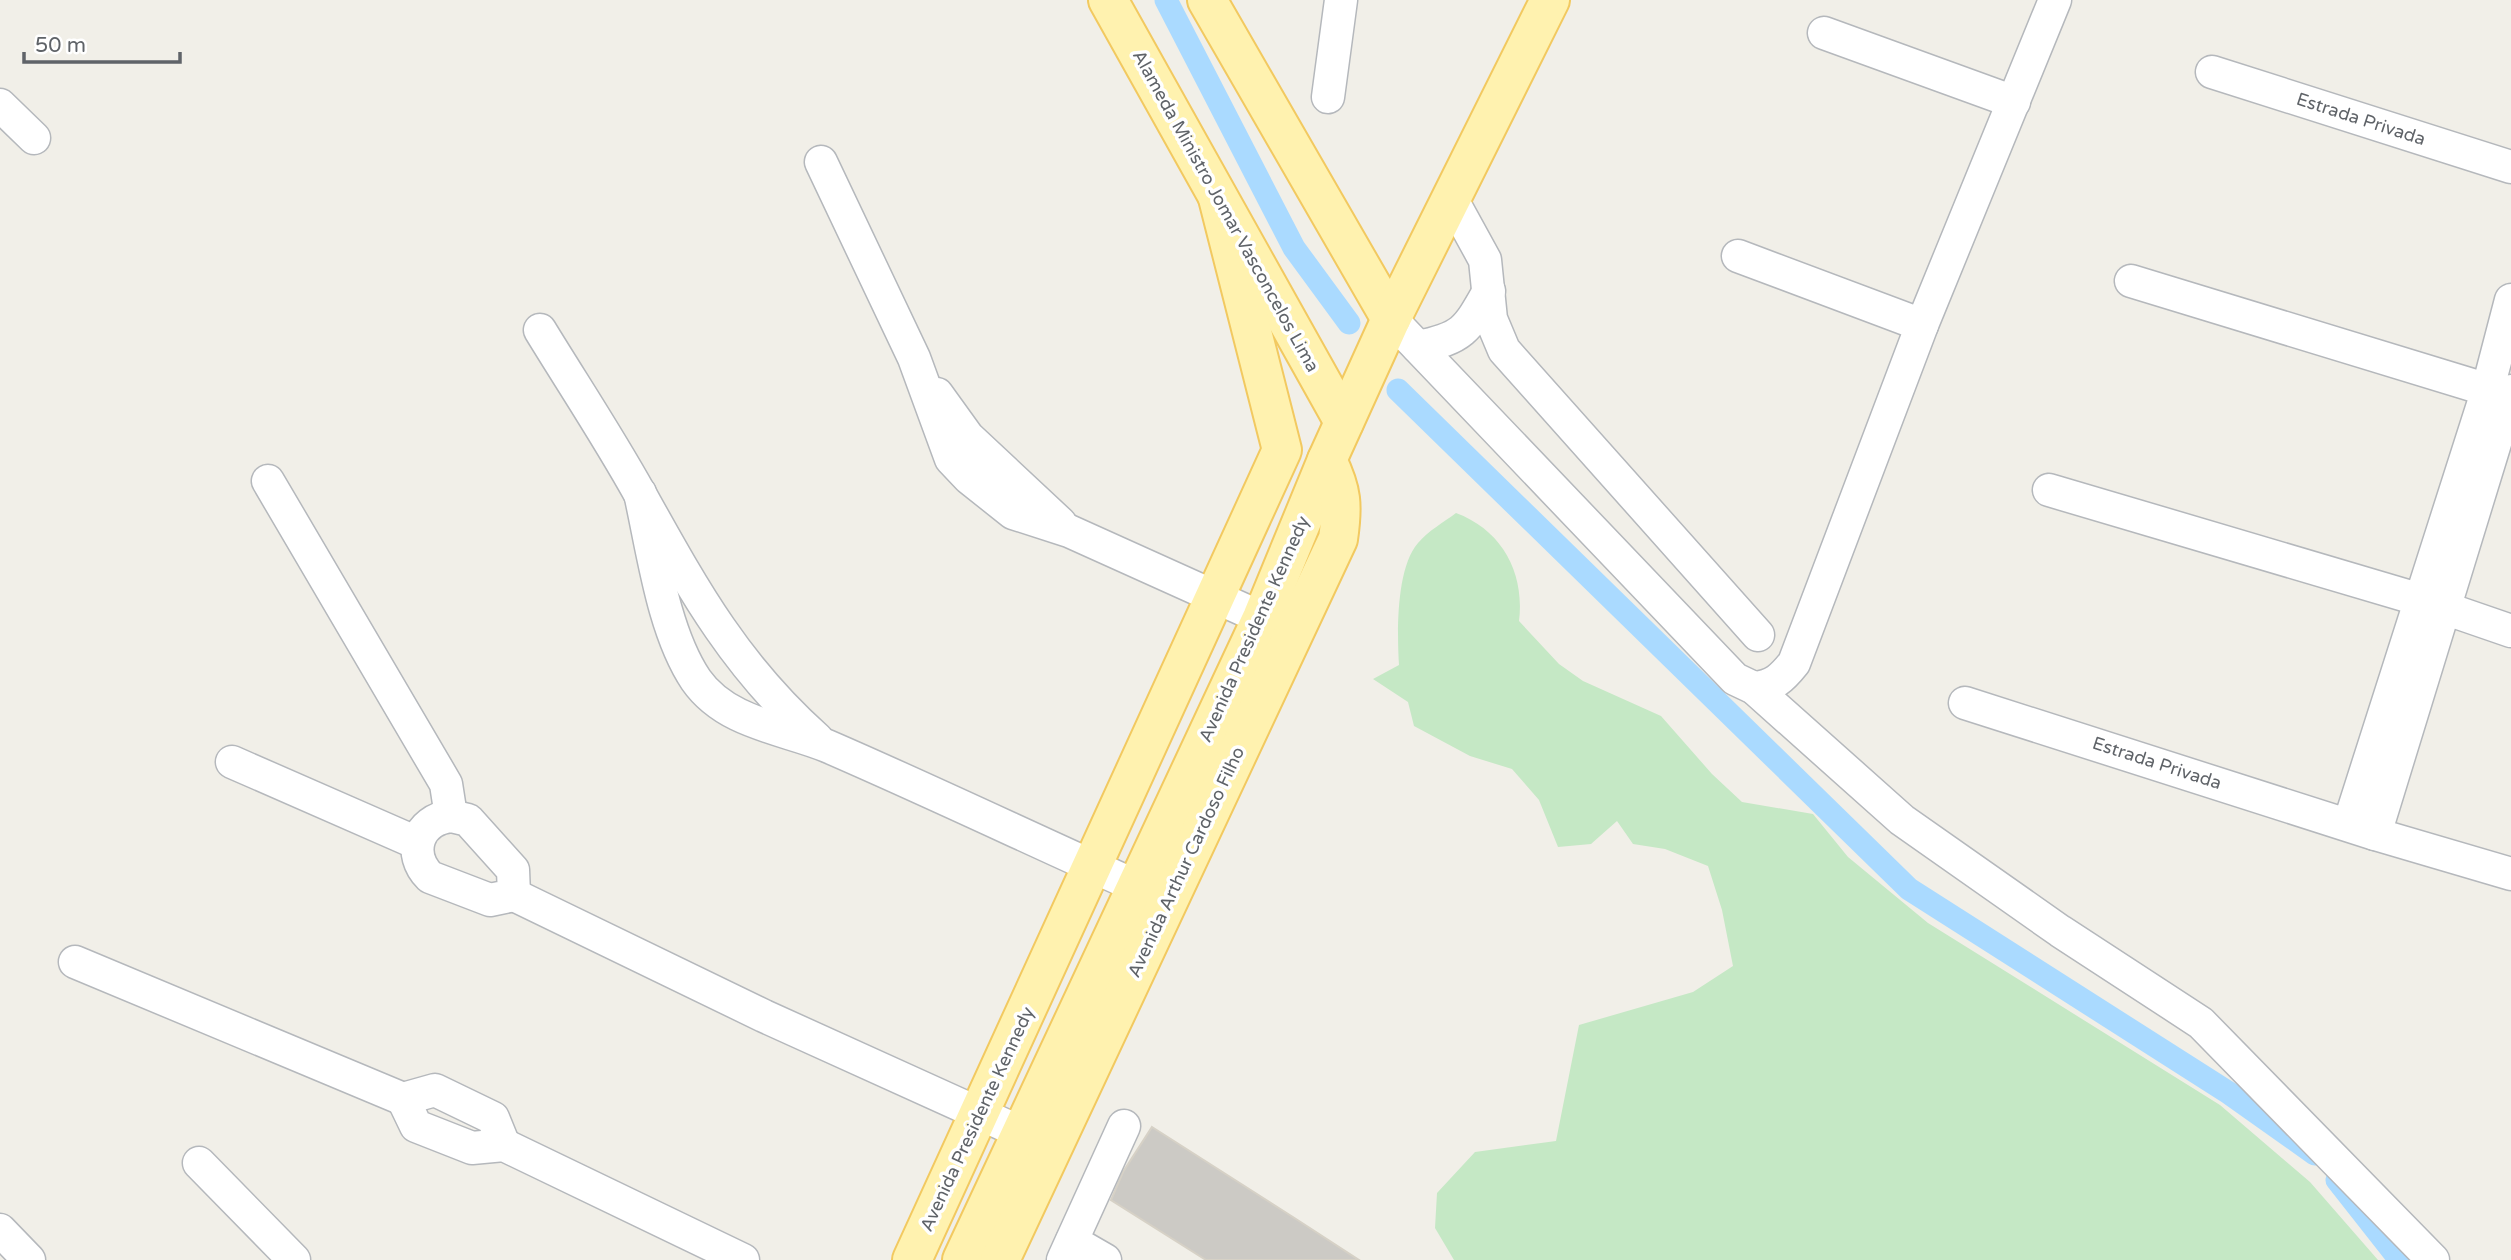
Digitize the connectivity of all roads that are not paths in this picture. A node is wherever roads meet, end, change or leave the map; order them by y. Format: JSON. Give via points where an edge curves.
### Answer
{"nodes":[{"id":1,"x":1108,"y":0,"type":"edge"},
{"id":2,"x":1207,"y":0,"type":"edge"},
{"id":3,"x":1341,"y":0,"type":"edge"},
{"id":4,"x":1550,"y":0,"type":"edge"},
{"id":5,"x":2055,"y":0,"type":"edge"},
{"id":6,"x":1824,"y":33,"type":"dead end"},
{"id":7,"x":2212,"y":72,"type":"dead end"},
{"id":8,"x":1328,"y":97,"type":"dead end"},
{"id":9,"x":2014,"y":102,"type":"junction"},
{"id":10,"x":0,"y":105,"type":"edge"},
{"id":11,"x":34,"y":138,"type":"dead end"},
{"id":12,"x":821,"y":162,"type":"dead end"},
{"id":13,"x":2511,"y":167,"type":"edge"},
{"id":14,"x":1218,"y":198,"type":"junction"},
{"id":15,"x":1451,"y":198,"type":"junction"},
{"id":16,"x":1738,"y":256,"type":"dead end"},
{"id":17,"x":2131,"y":281,"type":"dead end"},
{"id":18,"x":1489,"y":291,"type":"junction"},
{"id":19,"x":2511,"y":300,"type":"edge"},
{"id":20,"x":1391,"y":319,"type":"junction"},
{"id":21,"x":1922,"y":326,"type":"junction"},
{"id":22,"x":540,"y":330,"type":"dead end"},
{"id":23,"x":1418,"y":347,"type":"junction"},
{"id":24,"x":2505,"y":394,"type":"edge"},
{"id":25,"x":1344,"y":422,"type":"junction"},
{"id":26,"x":1327,"y":460,"type":"junction"},
{"id":27,"x":268,"y":481,"type":"dead end"},
{"id":28,"x":2049,"y":490,"type":"dead end"},
{"id":29,"x":639,"y":493,"type":"junction"},
{"id":30,"x":1215,"y":597,"type":"junction"},
{"id":31,"x":2433,"y":605,"type":"junction"},
{"id":32,"x":1262,"y":618,"type":"junction"},
{"id":33,"x":2511,"y":631,"type":"edge"},
{"id":34,"x":1777,"y":646,"type":"junction"},
{"id":35,"x":741,"y":657,"type":"junction"},
{"id":36,"x":1742,"y":682,"type":"junction"},
{"id":37,"x":704,"y":689,"type":"junction"},
{"id":38,"x":1965,"y":703,"type":"dead end"},
{"id":39,"x":1793,"y":726,"type":"junction"},
{"id":40,"x":824,"y":745,"type":"junction"},
{"id":41,"x":232,"y":762,"type":"dead end"},
{"id":42,"x":451,"y":816,"type":"junction"},
{"id":43,"x":2362,"y":829,"type":"junction"},
{"id":44,"x":417,"y":843,"type":"junction"},
{"id":45,"x":1093,"y":867,"type":"junction"},
{"id":46,"x":2511,"y":874,"type":"edge"},
{"id":47,"x":1136,"y":886,"type":"junction"},
{"id":48,"x":514,"y":895,"type":"junction"},
{"id":49,"x":75,"y":962,"type":"dead end"},
{"id":50,"x":979,"y":1113,"type":"junction"},
{"id":51,"x":1124,"y":1126,"type":"dead end"},
{"id":52,"x":1020,"y":1132,"type":"junction"},
{"id":53,"x":199,"y":1163,"type":"dead end"},
{"id":54,"x":0,"y":1230,"type":"edge"},
{"id":55,"x":1067,"y":1251,"type":"edge"},
{"id":56,"x":29,"y":1260,"type":"edge"},
{"id":57,"x":294,"y":1260,"type":"edge"},
{"id":58,"x":743,"y":1260,"type":"edge"},
{"id":59,"x":912,"y":1260,"type":"edge"},
{"id":60,"x":962,"y":1260,"type":"edge"},
{"id":61,"x":1000,"y":1260,"type":"edge"},
{"id":62,"x":1105,"y":1260,"type":"edge"},
{"id":63,"x":2433,"y":1260,"type":"edge"}],
"edges":[{"from":1,"to":14,"type":"main road","name":"Alameda Ministro Jomar Vasconcelos Lima"},
{"from":2,"to":20,"type":"main road"},
{"from":3,"to":8,"type":"street"},
{"from":4,"to":15,"type":"main road","name":"Avenida Presidente Kennedy"},
{"from":5,"to":9,"type":"street"},
{"from":6,"to":9,"type":"street"},
{"from":7,"to":13,"type":"street","name":"Estrada Privada"},
{"from":9,"to":21,"type":"street"},
{"from":10,"to":11,"type":"street"},
{"from":12,"to":30,"type":"street","via":[[914,358],[951,459],[1013,513],[1069,531]]},
{"from":14,"to":25,"type":"main road","name":"Alameda Ministro Jomar Vasconcelos Lima"},
{"from":14,"to":30,"type":"main road","name":"Avenida Presidente Kennedy","via":[[1282,450]]},
{"from":15,"to":18,"type":"street","via":[[1485,260]]},
{"from":15,"to":20,"type":"main road","name":"Avenida Presidente Kennedy"},
{"from":16,"to":21,"type":"street"},
{"from":17,"to":24,"type":"street"},
{"from":18,"to":23,"type":"street","via":[[1470,324],[1450,340]]},
{"from":18,"to":34,"type":"street","via":[[1491,319],[1504,350]]},
{"from":19,"to":24,"type":"street"},
{"from":20,"to":23,"type":"street"},
{"from":20,"to":25,"type":"main road","name":"Avenida Presidente Kennedy"},
{"from":21,"to":34,"type":"street","via":[[1811,618]]},
{"from":22,"to":29,"type":"street"},
{"from":23,"to":36,"type":"street"},
{"from":24,"to":31,"type":"street"},
{"from":25,"to":26,"type":"main road","name":"Avenida Presidente Kennedy"},
{"from":26,"to":32,"type":"main road","name":"Avenida Presidente Kennedy"},
{"from":26,"to":61,"type":"main road","name":"Avenida Arthur Cardoso Filho","via":[[1343,507],[1338,539]]},
{"from":27,"to":42,"type":"street","via":[[446,784]]},
{"from":28,"to":31,"type":"street"},
{"from":29,"to":35,"type":"street","via":[[698,598]]},
{"from":29,"to":37,"type":"street","via":[[678,647]]},
{"from":30,"to":32,"type":"street"},
{"from":30,"to":45,"type":"main road","name":"Avenida Presidente Kennedy"},
{"from":31,"to":33,"type":"street"},
{"from":31,"to":43,"type":"street"},
{"from":32,"to":47,"type":"main road","name":"Avenida Presidente Kennedy"},
{"from":34,"to":36,"type":"street","via":[[1738,653]]},
{"from":34,"to":36,"type":"street","via":[[1781,679],[1769,686]]},
{"from":34,"to":39,"type":"street"},
{"from":35,"to":37,"type":"street"},
{"from":35,"to":40,"type":"street"},
{"from":36,"to":39,"type":"street"},
{"from":37,"to":40,"type":"street","via":[[716,701],[760,725]]},
{"from":38,"to":43,"type":"street","name":"Estrada Privada"},
{"from":39,"to":63,"type":"street","via":[[1902,820],[2202,1023]]},
{"from":40,"to":45,"type":"street"},
{"from":41,"to":44,"type":"street"},
{"from":42,"to":44,"type":"street","via":[[426,826]]},
{"from":42,"to":48,"type":"street","via":[[468,820],[513,870]]},
{"from":43,"to":46,"type":"street","name":"Estrada Privada"},
{"from":44,"to":48,"type":"street","via":[[419,862],[430,877],[490,900]]},
{"from":45,"to":47,"type":"street"},
{"from":45,"to":50,"type":"main road","name":"Avenida Presidente Kennedy"},
{"from":47,"to":52,"type":"main road","name":"Avenida Presidente Kennedy"},
{"from":48,"to":50,"type":"street"},
{"from":49,"to":58,"type":"street","via":[[403,1099],[435,1090],[493,1118],[504,1144]]},
{"from":50,"to":52,"type":"street"},
{"from":50,"to":59,"type":"main road","name":"Avenida Presidente Kennedy"},
{"from":51,"to":55,"type":"street"},
{"from":52,"to":60,"type":"main road","name":"Avenida Presidente Kennedy"},
{"from":53,"to":57,"type":"street"},
{"from":54,"to":56,"type":"street"},
{"from":55,"to":62,"type":"street"}]}
